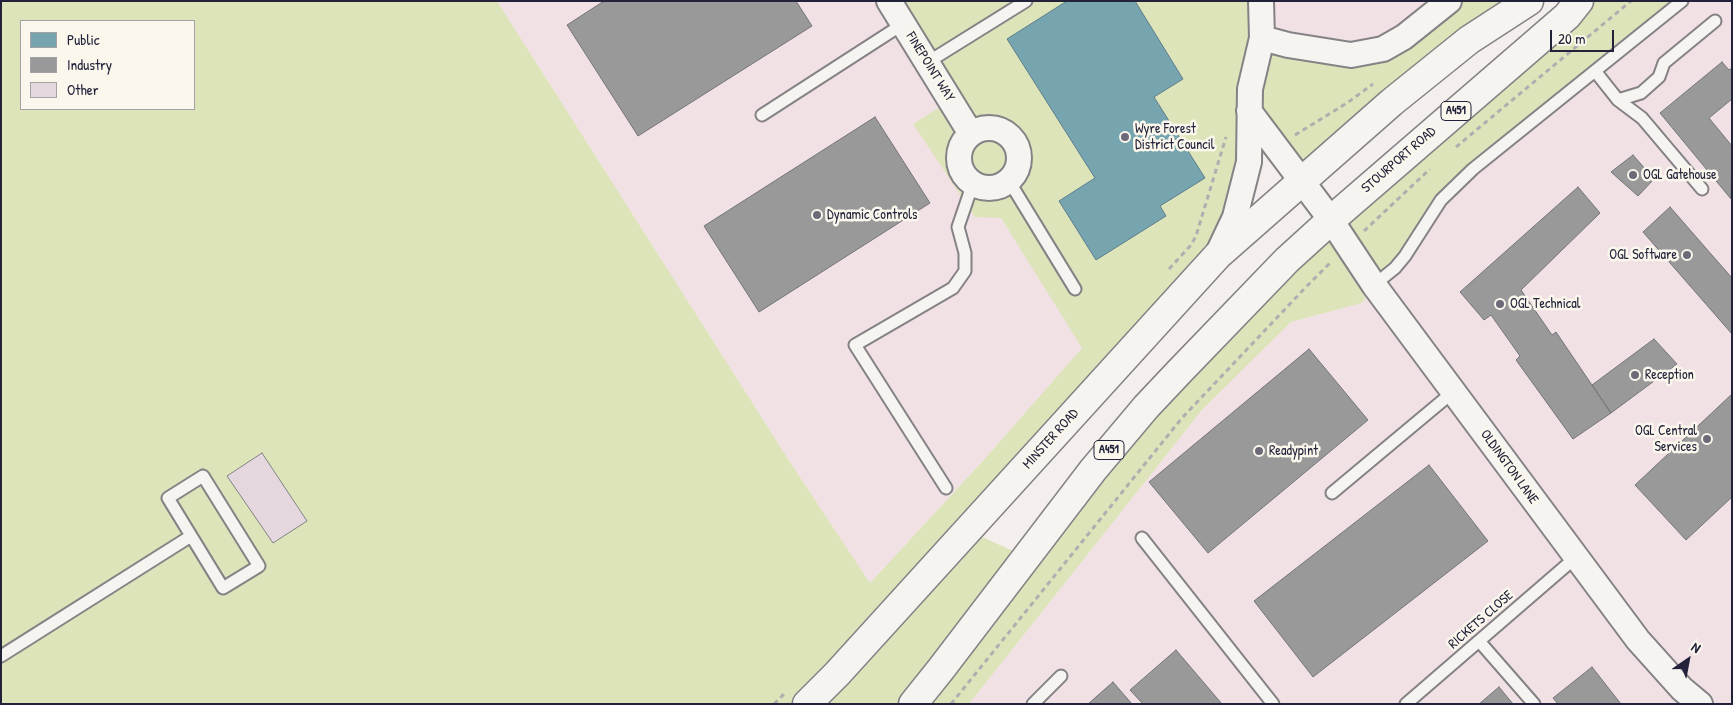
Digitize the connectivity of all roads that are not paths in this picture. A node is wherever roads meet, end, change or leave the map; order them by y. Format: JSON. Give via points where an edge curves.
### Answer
{"nodes":[{"id":1,"x":889,"y":1,"type":"edge"},
{"id":2,"x":1026,"y":1,"type":"edge"},
{"id":3,"x":1261,"y":1,"type":"edge"},
{"id":4,"x":1449,"y":1,"type":"edge"},
{"id":5,"x":1529,"y":1,"type":"edge"},
{"id":6,"x":1579,"y":1,"type":"edge"},
{"id":7,"x":1682,"y":1,"type":"edge"},
{"id":8,"x":1715,"y":21,"type":"dead end"},
{"id":9,"x":903,"y":24,"type":"junction"},
{"id":10,"x":1262,"y":38,"type":"junction"},
{"id":11,"x":928,"y":62,"type":"junction"},
{"id":12,"x":1595,"y":71,"type":"junction"},
{"id":13,"x":1618,"y":100,"type":"junction"},
{"id":14,"x":1249,"y":111,"type":"junction"},
{"id":15,"x":762,"y":115,"type":"dead end"},
{"id":16,"x":971,"y":134,"type":"junction"},
{"id":17,"x":1009,"y":181,"type":"junction"},
{"id":18,"x":1302,"y":181,"type":"junction"},
{"id":19,"x":973,"y":183,"type":"junction"},
{"id":20,"x":1702,"y":190,"type":"dead end"},
{"id":21,"x":1331,"y":220,"type":"junction"},
{"id":22,"x":1218,"y":254,"type":"junction"},
{"id":23,"x":1374,"y":285,"type":"junction"},
{"id":24,"x":1075,"y":289,"type":"dead end"},
{"id":25,"x":1454,"y":392,"type":"junction"},
{"id":26,"x":946,"y":488,"type":"dead end"},
{"id":27,"x":1332,"y":493,"type":"dead end"},
{"id":28,"x":191,"y":536,"type":"junction"},
{"id":29,"x":1142,"y":538,"type":"dead end"},
{"id":30,"x":1575,"y":558,"type":"junction"},
{"id":31,"x":1479,"y":641,"type":"junction"},
{"id":32,"x":1,"y":656,"type":"edge"},
{"id":33,"x":1061,"y":676,"type":"dead end"},
{"id":34,"x":798,"y":697,"type":"edge"},
{"id":35,"x":913,"y":704,"type":"edge"},
{"id":36,"x":1033,"y":704,"type":"edge"},
{"id":37,"x":1273,"y":704,"type":"edge"},
{"id":38,"x":1406,"y":704,"type":"edge"},
{"id":39,"x":1534,"y":704,"type":"edge"},
{"id":40,"x":1700,"y":704,"type":"edge"}],
"edges":[{"from":1,"to":9,"type":"street","name":"FINEPOINT WAY"},
{"from":2,"to":11,"type":"lane"},
{"from":3,"to":10,"type":"street"},
{"from":4,"to":10,"type":"street","via":[[1404,37],[1383,49],[1351,55]]},
{"from":5,"to":18,"type":"main road","via":[[1469,40]]},
{"from":6,"to":21,"type":"main road","name":"STOURPORT ROAD","number":"A451","via":[[1567,16]]},
{"from":7,"to":12,"type":"lane"},
{"from":8,"to":13,"type":"lane","via":[[1664,63],[1659,77],[1641,93]]},
{"from":9,"to":11,"type":"street","name":"FINEPOINT WAY"},
{"from":9,"to":15,"type":"lane"},
{"from":10,"to":14,"type":"street","via":[[1250,89]]},
{"from":11,"to":16,"type":"street","name":"FINEPOINT WAY"},
{"from":12,"to":13,"type":"lane"},
{"from":12,"to":23,"type":"lane","via":[[1473,169],[1441,200],[1395,268]]},
{"from":13,"to":20,"type":"lane","via":[[1642,118]]},
{"from":14,"to":18,"type":"street","name":"OLDINGTON LANE"},
{"from":14,"to":22,"type":"street","via":[[1249,162],[1236,217]]},
{"from":16,"to":17,"type":"street","via":[[990,128],[1009,135],[1016,143],[1019,164]]},
{"from":16,"to":19,"type":"street","via":[[960,150],[959,159],[961,169]]},
{"from":17,"to":19,"type":"street","via":[[991,188]]},
{"from":17,"to":24,"type":"lane"},
{"from":18,"to":21,"type":"street","name":"OLDINGTON LANE"},
{"from":18,"to":22,"type":"main road","name":"MINSTER ROAD"},
{"from":19,"to":26,"type":"lane","via":[[958,227],[966,253],[965,271],[953,288],[855,345]]},
{"from":21,"to":23,"type":"street","name":"OLDINGTON LANE"},
{"from":21,"to":35,"type":"main road","number":"A451","via":[[1260,288],[1135,420]]},
{"from":22,"to":34,"type":"main road","name":"MINSTER ROAD","via":[[837,674]]},
{"from":23,"to":25,"type":"street","name":"OLDINGTON LANE"},
{"from":25,"to":27,"type":"lane"},
{"from":25,"to":30,"type":"street","name":"OLDINGTON LANE"},
{"from":28,"to":28,"type":"lane","via":[[168,498],[203,476],[259,566],[223,588]]},
{"from":28,"to":32,"type":"lane"},
{"from":29,"to":37,"type":"lane"},
{"from":30,"to":31,"type":"lane","name":"RICKETS CLOSE"},
{"from":30,"to":40,"type":"street","name":"OLDINGTON LANE","via":[[1638,640]]},
{"from":31,"to":38,"type":"lane","name":"RICKETS CLOSE"},
{"from":31,"to":39,"type":"lane"},
{"from":33,"to":36,"type":"lane"}]}
